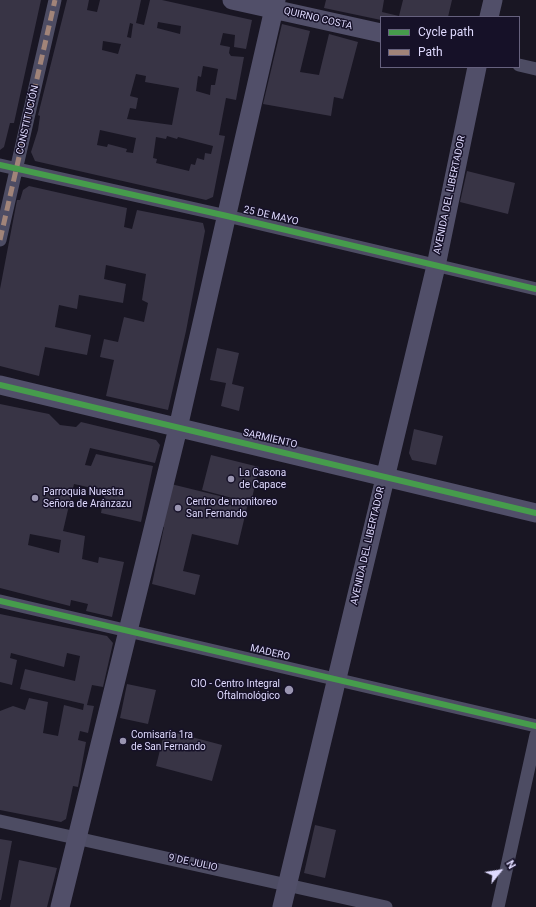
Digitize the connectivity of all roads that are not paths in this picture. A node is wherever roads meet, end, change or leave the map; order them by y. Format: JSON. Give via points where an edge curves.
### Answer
{"nodes":[{"id":1,"x":55,"y":0,"type":"edge"},
{"id":2,"x":232,"y":0,"type":"edge"},
{"id":3,"x":493,"y":0,"type":"edge"},
{"id":4,"x":275,"y":5,"type":"edge"},
{"id":5,"x":489,"y":16,"type":"edge"},
{"id":6,"x":380,"y":34,"type":"edge"},
{"id":7,"x":520,"y":65,"type":"edge"},
{"id":8,"x":478,"y":68,"type":"edge"},
{"id":9,"x":536,"y":69,"type":"edge"},
{"id":10,"x":0,"y":165,"type":"edge"},
{"id":11,"x":16,"y":169,"type":"junction"},
{"id":12,"x":227,"y":216,"type":"junction"},
{"id":13,"x":0,"y":240,"type":"edge"},
{"id":14,"x":436,"y":266,"type":"junction"},
{"id":15,"x":536,"y":289,"type":"edge"},
{"id":16,"x":0,"y":385,"type":"edge"},
{"id":17,"x":178,"y":428,"type":"junction"},
{"id":18,"x":385,"y":476,"type":"junction"},
{"id":19,"x":536,"y":513,"type":"edge"},
{"id":20,"x":0,"y":601,"type":"edge"},
{"id":21,"x":128,"y":630,"type":"junction"},
{"id":22,"x":337,"y":679,"type":"junction"},
{"id":23,"x":536,"y":726,"type":"edge"},
{"id":24,"x":536,"y":735,"type":"edge"},
{"id":25,"x":0,"y":821,"type":"edge"},
{"id":26,"x":77,"y":838,"type":"junction"},
{"id":27,"x":288,"y":884,"type":"junction"},
{"id":28,"x":60,"y":907,"type":"edge"},
{"id":29,"x":282,"y":907,"type":"edge"},
{"id":30,"x":386,"y":907,"type":"edge"},
{"id":31,"x":498,"y":907,"type":"edge"}],
"edges":[{"from":1,"to":11,"type":"street","name":"CONSTITUCIÓN"},
{"from":2,"to":4,"type":"main road","name":"QUIRNO COSTA"},
{"from":3,"to":5,"type":"main road"},
{"from":4,"to":6,"type":"main road","name":"QUIRNO COSTA"},
{"from":4,"to":12,"type":"main road"},
{"from":7,"to":9,"type":"street"},
{"from":8,"to":14,"type":"main road","name":"AVENIDA DEL LIBERTADOR"},
{"from":10,"to":11,"type":"street","name":"25 DE MAYO"},
{"from":11,"to":12,"type":"street","name":"25 DE MAYO"},
{"from":11,"to":13,"type":"street","name":"CONSTITUCIÓN"},
{"from":12,"to":14,"type":"street","name":"25 DE MAYO"},
{"from":12,"to":17,"type":"main road"},
{"from":14,"to":15,"type":"street","name":"25 DE MAYO"},
{"from":14,"to":18,"type":"main road","name":"AVENIDA DEL LIBERTADOR"},
{"from":16,"to":17,"type":"main road","name":"SARMIENTO"},
{"from":17,"to":18,"type":"main road","name":"SARMIENTO"},
{"from":17,"to":21,"type":"main road"},
{"from":18,"to":19,"type":"main road","name":"SARMIENTO"},
{"from":18,"to":22,"type":"main road","name":"AVENIDA DEL LIBERTADOR"},
{"from":20,"to":21,"type":"street","name":"MADERO"},
{"from":21,"to":22,"type":"street","name":"MADERO"},
{"from":21,"to":26,"type":"main road"},
{"from":22,"to":23,"type":"street","name":"MADERO"},
{"from":22,"to":27,"type":"main road","name":"AVENIDA DEL LIBERTADOR"},
{"from":24,"to":31,"type":"street"},
{"from":25,"to":26,"type":"street","name":"9 DE JULIO"},
{"from":26,"to":27,"type":"street","name":"9 DE JULIO"},
{"from":26,"to":28,"type":"main road"},
{"from":27,"to":29,"type":"main road","name":"AVENIDA DEL LIBERTADOR"},
{"from":27,"to":30,"type":"street","name":"9 DE JULIO"}]}
